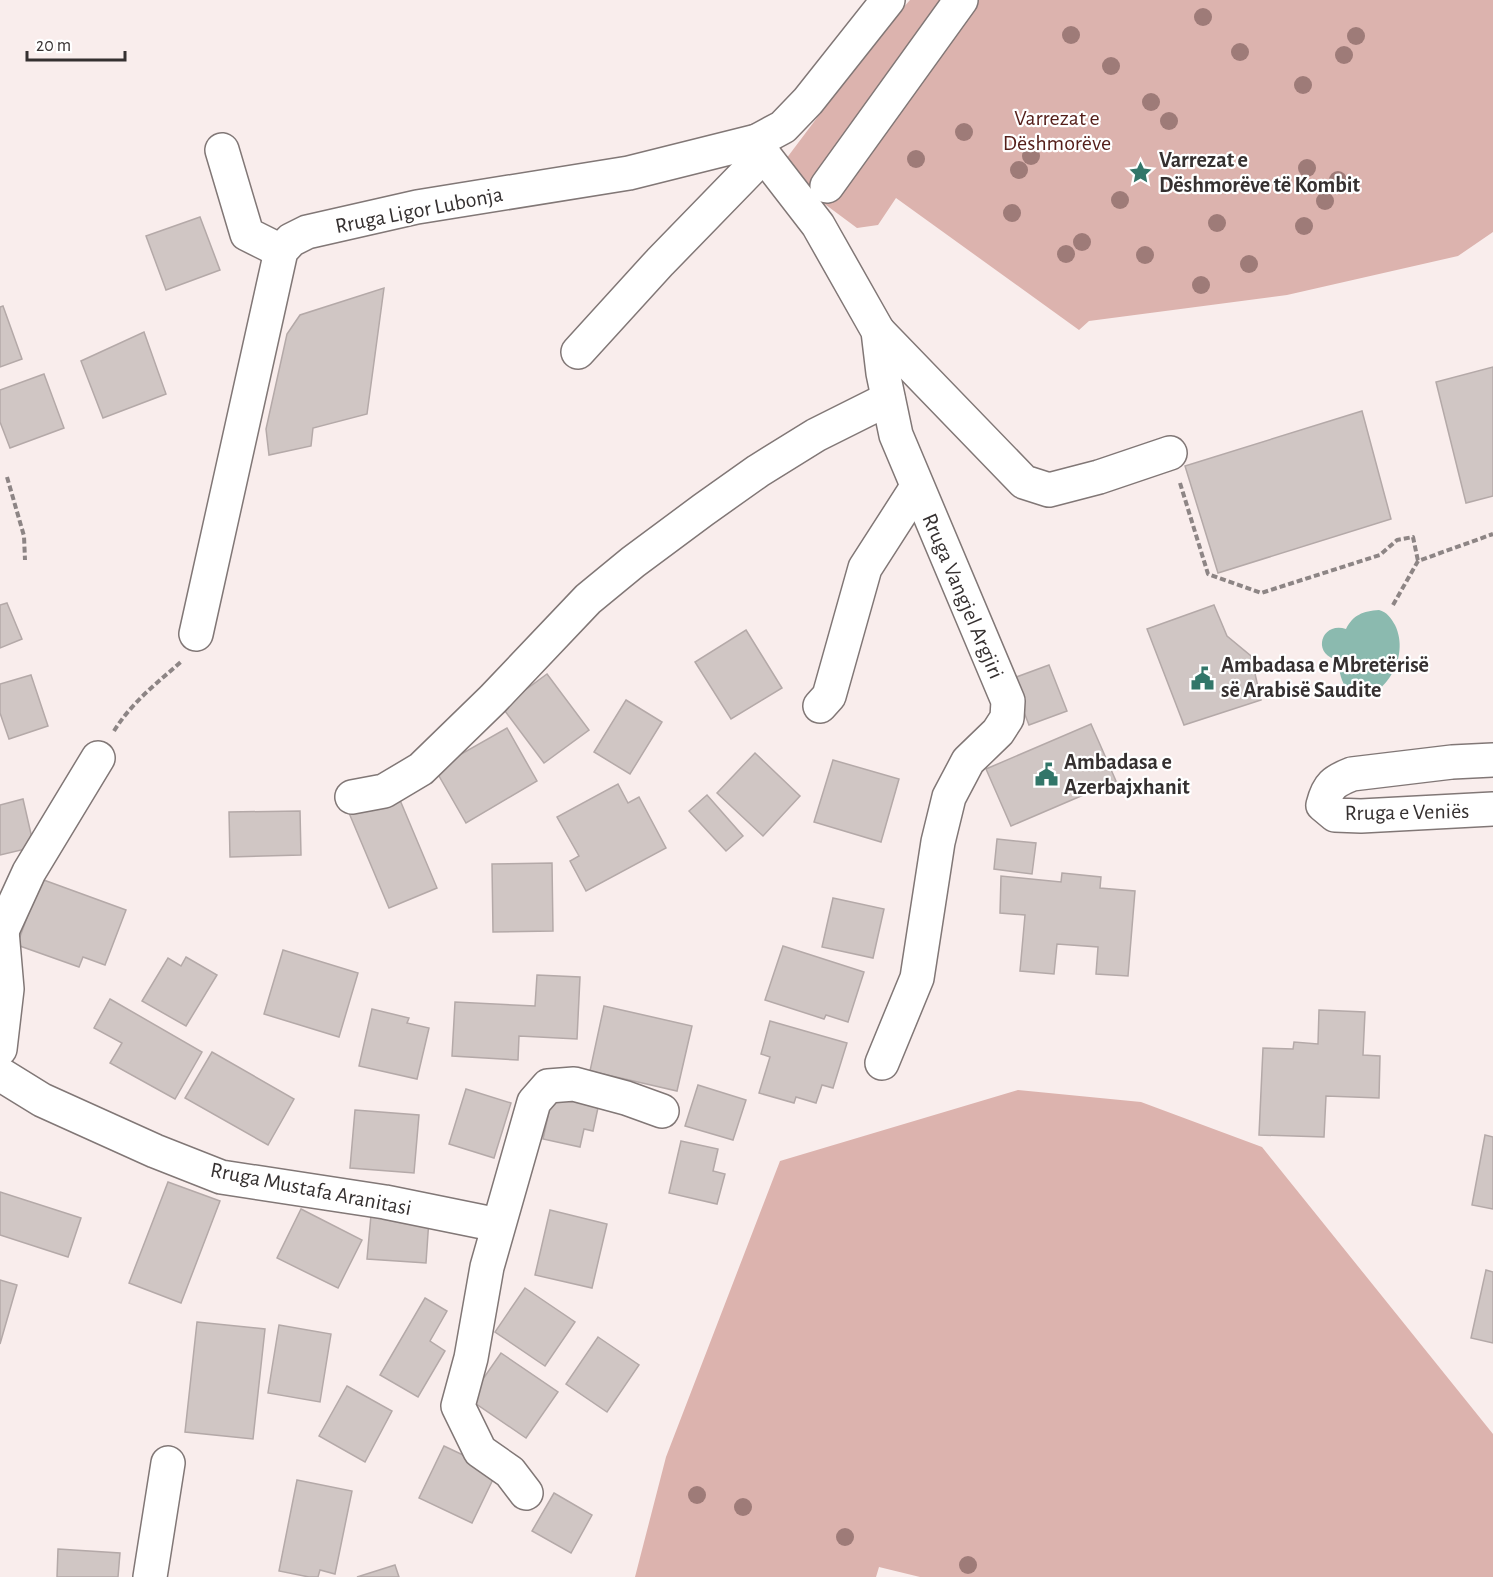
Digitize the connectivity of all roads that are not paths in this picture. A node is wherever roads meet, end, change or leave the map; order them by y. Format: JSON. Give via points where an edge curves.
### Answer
{"nodes":[{"id":1,"x":888,"y":0,"type":"edge"},
{"id":2,"x":961,"y":0,"type":"edge"},
{"id":3,"x":760,"y":148,"type":"junction"},
{"id":4,"x":222,"y":150,"type":"dead end"},
{"id":5,"x":827,"y":186,"type":"dead end"},
{"id":6,"x":281,"y":251,"type":"junction"},
{"id":7,"x":878,"y":331,"type":"junction"},
{"id":8,"x":578,"y":351,"type":"dead end"},
{"id":9,"x":888,"y":399,"type":"junction"},
{"id":10,"x":1170,"y":453,"type":"road end"},
{"id":11,"x":916,"y":488,"type":"junction"},
{"id":12,"x":196,"y":634,"type":"road end"},
{"id":13,"x":820,"y":706,"type":"dead end"},
{"id":14,"x":98,"y":758,"type":"road end"},
{"id":15,"x":1493,"y":759,"type":"edge"},
{"id":16,"x":352,"y":797,"type":"dead end"},
{"id":17,"x":1493,"y":809,"type":"edge"},
{"id":18,"x":1,"y":927,"type":"edge"},
{"id":19,"x":0,"y":1049,"type":"edge"},
{"id":20,"x":882,"y":1063,"type":"dead end"},
{"id":21,"x":0,"y":1074,"type":"edge"},
{"id":22,"x":662,"y":1111,"type":"dead end"},
{"id":23,"x":498,"y":1225,"type":"junction"},
{"id":24,"x":168,"y":1463,"type":"dead end"},
{"id":25,"x":526,"y":1493,"type":"dead end"},
{"id":26,"x":150,"y":1577,"type":"edge"}],
"edges":[{"from":1,"to":3,"type":"street","name":"Rruga Ligor Lubonja","via":[[808,101]]},
{"from":2,"to":5,"type":"street"},
{"from":3,"to":6,"type":"street","name":"Rruga Ligor Lubonja","via":[[395,212],[308,232],[291,240]]},
{"from":3,"to":7,"type":"street","name":"Rruga Vangjel Argjiri","via":[[818,225]]},
{"from":3,"to":8,"type":"street"},
{"from":4,"to":6,"type":"street","via":[[247,234]]},
{"from":6,"to":12,"type":"street"},
{"from":7,"to":9,"type":"street","name":"Rruga Vangjel Argjiri"},
{"from":7,"to":10,"type":"street","via":[[1024,483],[1048,490]]},
{"from":9,"to":11,"type":"street","name":"Rruga Vangjel Argjiri","via":[[896,435]]},
{"from":9,"to":16,"type":"street","via":[[816,435],[677,529],[588,599],[421,769],[384,791]]},
{"from":11,"to":13,"type":"street","via":[[865,568],[829,696]]},
{"from":11,"to":20,"type":"street","name":"Rruga Vangjel Argjiri","via":[[1008,701],[1007,718],[968,761],[949,798],[938,842],[917,978]]},
{"from":14,"to":18,"type":"street","via":[[29,872]]},
{"from":15,"to":17,"type":"street","name":"Rruga e Veniës","via":[[1352,774],[1337,780],[1327,790],[1323,805],[1335,815],[1361,816]]},
{"from":18,"to":19,"type":"street","via":[[7,989]]},
{"from":21,"to":23,"type":"street","name":"Rruga Mustafa Aranitasi","via":[[42,1100],[221,1176]]},
{"from":22,"to":23,"type":"street","via":[[574,1084],[548,1086],[534,1102]]},
{"from":23,"to":25,"type":"street","via":[[458,1406],[480,1451],[510,1472]]},
{"from":24,"to":26,"type":"street"}]}
